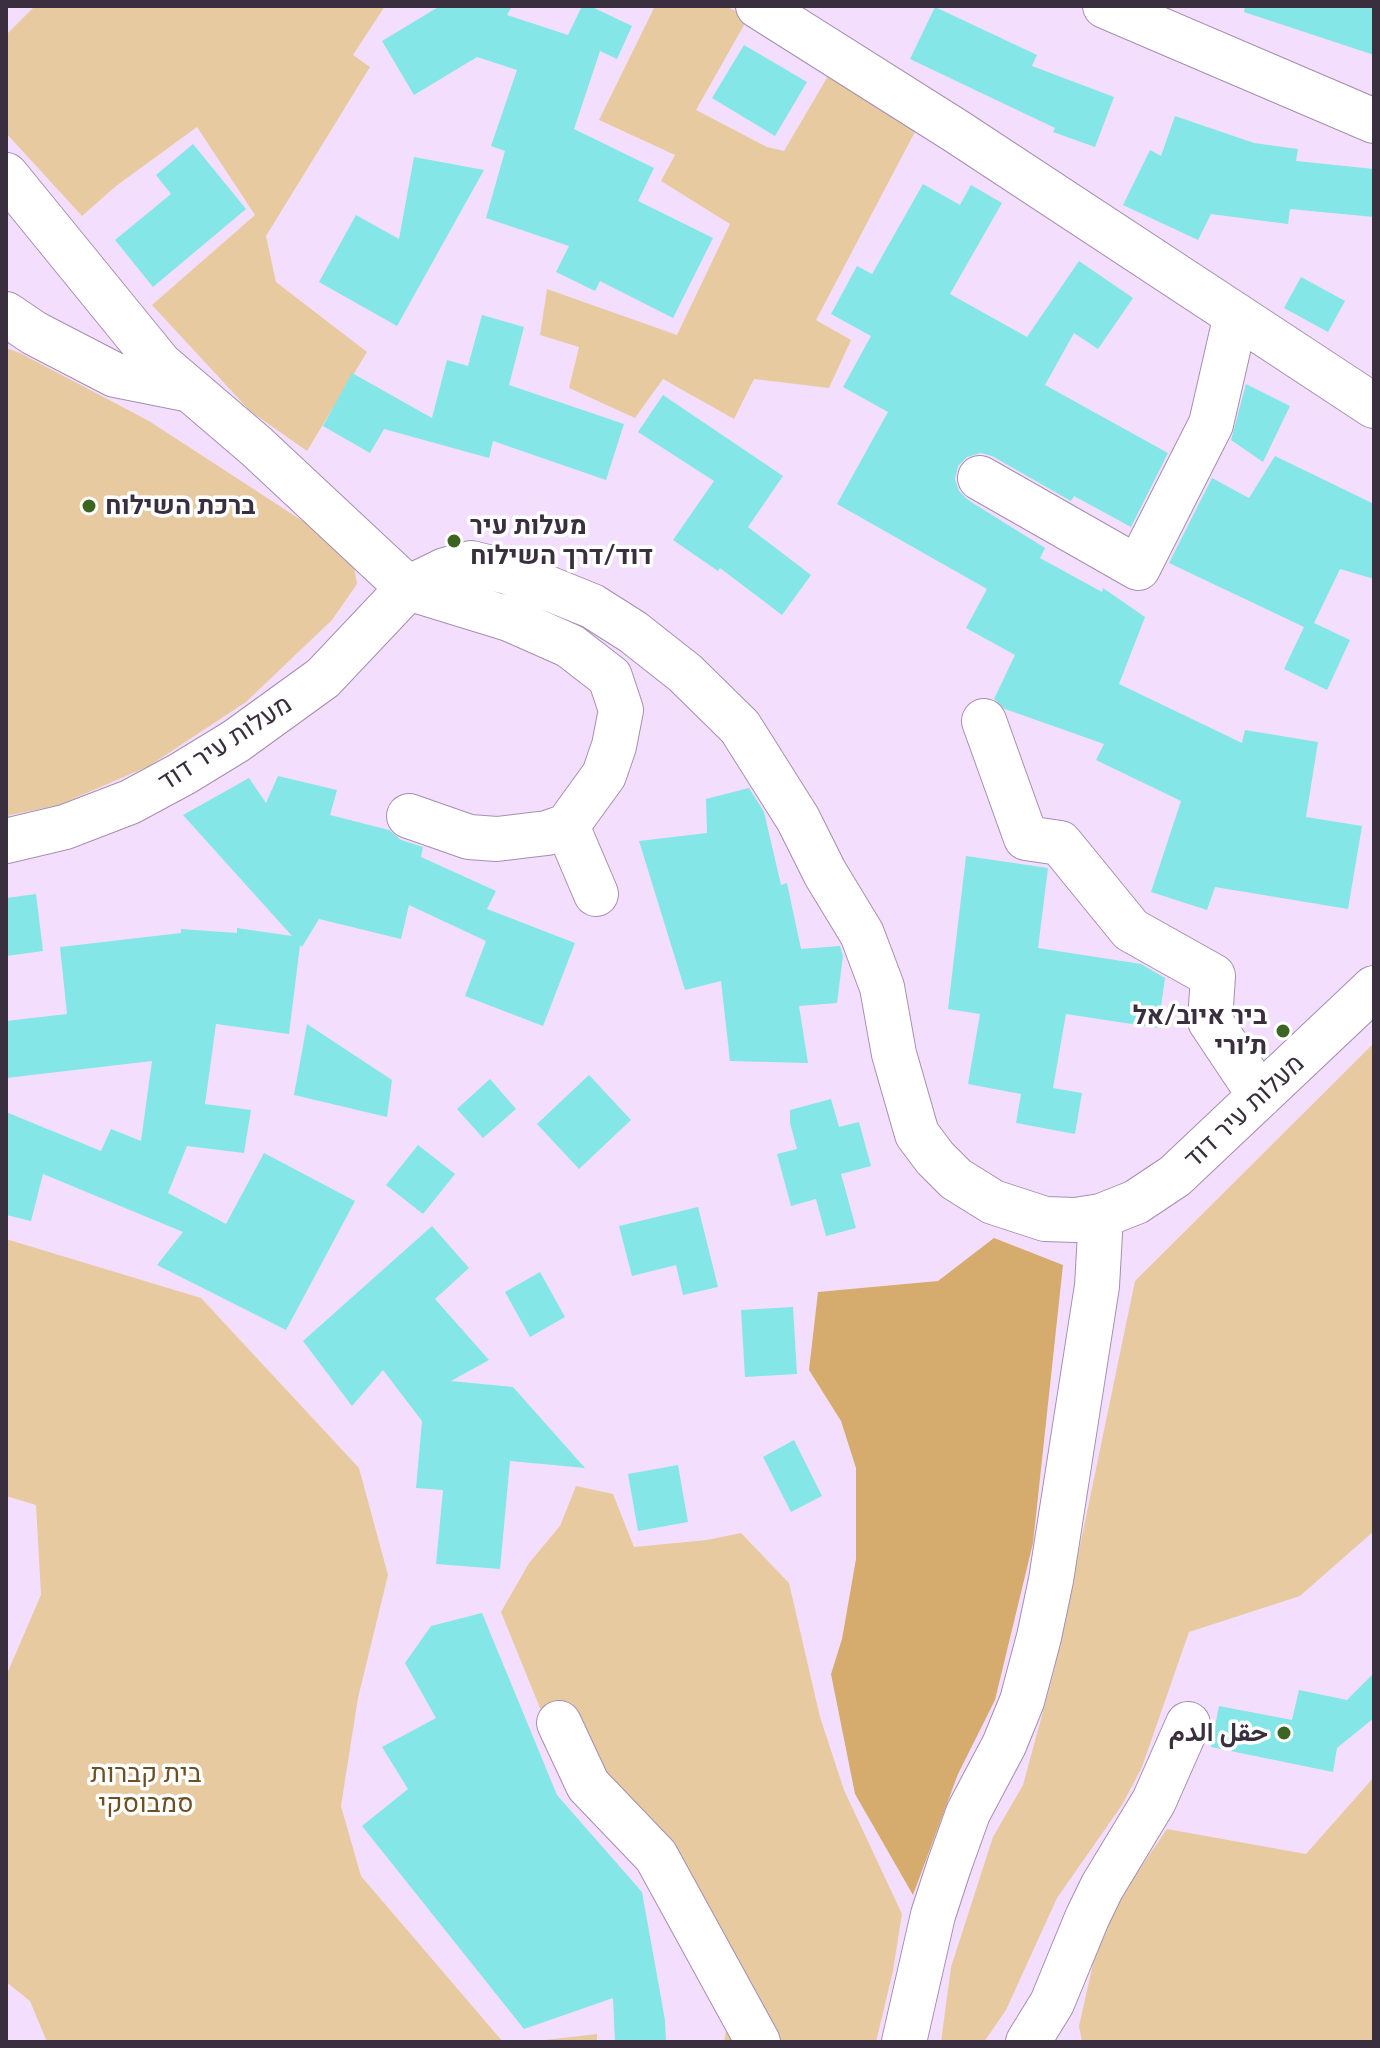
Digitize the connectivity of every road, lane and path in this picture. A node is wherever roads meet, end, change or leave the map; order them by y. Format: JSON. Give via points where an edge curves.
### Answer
{"nodes":[{"id":1,"x":758,"y":6,"type":"edge"},
{"id":2,"x":1105,"y":6,"type":"edge"},
{"id":3,"x":1374,"y":121,"type":"edge"},
{"id":4,"x":6,"y":175,"type":"edge"},
{"id":5,"x":6,"y":314,"type":"edge"},
{"id":6,"x":1236,"y":315,"type":"junction"},
{"id":7,"x":190,"y":390,"type":"junction"},
{"id":8,"x":1374,"y":406,"type":"edge"},
{"id":9,"x":980,"y":478,"type":"dead end"},
{"id":10,"x":408,"y":588,"type":"junction"},
{"id":11,"x":984,"y":721,"type":"dead end"},
{"id":12,"x":409,"y":816,"type":"dead end"},
{"id":13,"x":567,"y":826,"type":"junction"},
{"id":14,"x":6,"y":841,"type":"edge"},
{"id":15,"x":596,"y":894,"type":"dead end"},
{"id":16,"x":1374,"y":988,"type":"edge"},
{"id":17,"x":1260,"y":1096,"type":"junction"},
{"id":18,"x":1101,"y":1216,"type":"junction"},
{"id":19,"x":559,"y":1723,"type":"dead end"},
{"id":20,"x":1188,"y":1724,"type":"dead end"},
{"id":21,"x":758,"y":2042,"type":"edge"},
{"id":22,"x":904,"y":2042,"type":"edge"},
{"id":23,"x":1028,"y":2042,"type":"edge"}],
"edges":[{"from":1,"to":6,"type":"street"},
{"from":2,"to":3,"type":"street"},
{"from":4,"to":7,"type":"street","via":[[160,364]]},
{"from":5,"to":7,"type":"street","via":[[115,375]]},
{"from":6,"to":8,"type":"street"},
{"from":6,"to":9,"type":"street","via":[[1211,424],[1138,568]]},
{"from":7,"to":10,"type":"street"},
{"from":10,"to":13,"type":"street","via":[[521,624],[570,646],[610,677],[621,710],[614,746],[604,775]]},
{"from":10,"to":14,"type":"street","name":"מעלות עיר דוד","via":[[323,678],[236,741],[130,802],[65,827]]},
{"from":10,"to":18,"type":"street","name":"מעלות עיר דוד","via":[[471,563],[508,572],[592,606],[685,673],[740,727],[862,934],[882,987],[917,1134],[935,1158],[956,1179],[1021,1213],[1045,1219]]},
{"from":11,"to":17,"type":"street","via":[[1026,838],[1060,843],[1131,930],[1213,976],[1210,1021]]},
{"from":12,"to":13,"type":"street","via":[[469,837],[497,839]]},
{"from":13,"to":15,"type":"street"},
{"from":16,"to":17,"type":"street","name":"מעלות עיר דוד"},
{"from":17,"to":18,"type":"street","name":"מעלות עיר דוד","via":[[1175,1176],[1136,1202]]},
{"from":18,"to":22,"type":"street","via":[[1097,1286],[1039,1637],[1016,1716],[968,1813],[949,1866]]},
{"from":19,"to":21,"type":"street","via":[[588,1785],[656,1856]]},
{"from":20,"to":23,"type":"street","via":[[1154,1801],[1102,1887],[1052,2003]]}]}
